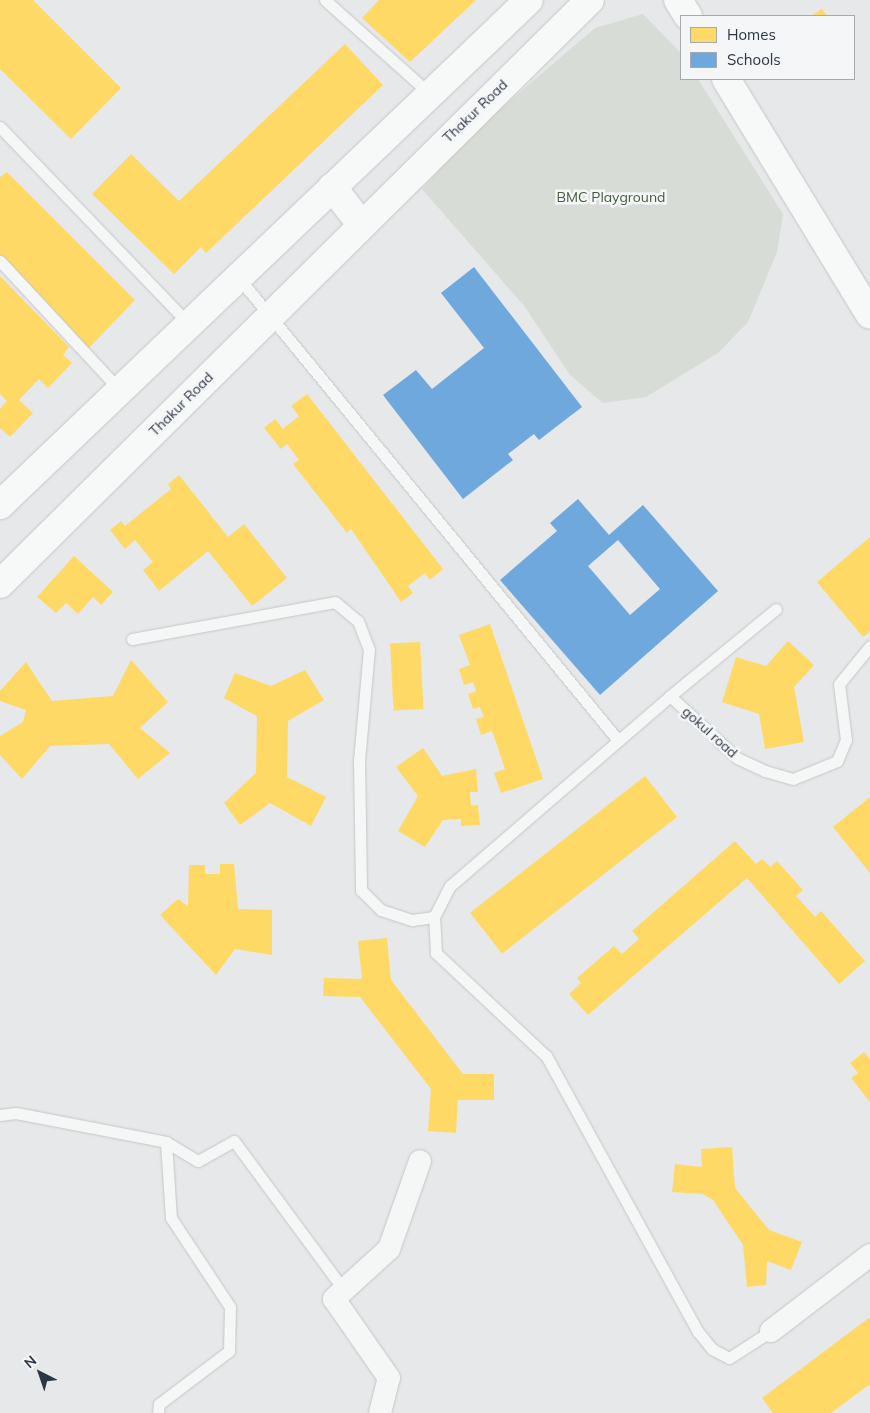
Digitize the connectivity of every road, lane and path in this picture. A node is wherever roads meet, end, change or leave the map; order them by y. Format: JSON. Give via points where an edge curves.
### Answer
{"nodes":[{"id":1,"x":324,"y":0,"type":"edge"},
{"id":2,"x":529,"y":0,"type":"edge"},
{"id":3,"x":590,"y":0,"type":"edge"},
{"id":4,"x":678,"y":0,"type":"edge"},
{"id":5,"x":687,"y":15,"type":"edge"},
{"id":6,"x":727,"y":80,"type":"edge"},
{"id":7,"x":430,"y":94,"type":"junction"},
{"id":8,"x":0,"y":128,"type":"edge"},
{"id":9,"x":332,"y":187,"type":"junction"},
{"id":10,"x":361,"y":224,"type":"junction"},
{"id":11,"x":0,"y":261,"type":"edge"},
{"id":12,"x":238,"y":278,"type":"junction"},
{"id":13,"x":272,"y":314,"type":"junction"},
{"id":14,"x":870,"y":315,"type":"edge"},
{"id":15,"x":189,"y":324,"type":"junction"},
{"id":16,"x":120,"y":390,"type":"junction"},
{"id":17,"x":0,"y":505,"type":"edge"},
{"id":18,"x":0,"y":584,"type":"edge"},
{"id":19,"x":776,"y":609,"type":"dead end"},
{"id":20,"x":132,"y":639,"type":"dead end"},
{"id":21,"x":870,"y":646,"type":"edge"},
{"id":22,"x":670,"y":696,"type":"junction"},
{"id":23,"x":617,"y":740,"type":"junction"},
{"id":24,"x":434,"y":917,"type":"junction"},
{"id":25,"x":0,"y":1115,"type":"edge"},
{"id":26,"x":166,"y":1142,"type":"junction"},
{"id":27,"x":420,"y":1161,"type":"dead end"},
{"id":28,"x":870,"y":1255,"type":"edge"},
{"id":29,"x":344,"y":1290,"type":"junction"},
{"id":30,"x":770,"y":1331,"type":"joint"},
{"id":31,"x":158,"y":1413,"type":"edge"},
{"id":32,"x":380,"y":1413,"type":"edge"}],
"edges":[{"from":1,"to":7,"type":"lane"},
{"from":2,"to":7,"type":"street"},
{"from":3,"to":10,"type":"street","name":"Thakur Road"},
{"from":4,"to":5,"type":"street"},
{"from":6,"to":14,"type":"street"},
{"from":7,"to":9,"type":"street"},
{"from":8,"to":15,"type":"lane"},
{"from":9,"to":10,"type":"street"},
{"from":9,"to":12,"type":"street"},
{"from":10,"to":13,"type":"street","name":"Thakur Road"},
{"from":11,"to":16,"type":"lane"},
{"from":12,"to":13,"type":"lane"},
{"from":12,"to":15,"type":"street"},
{"from":13,"to":18,"type":"street","name":"Thakur Road"},
{"from":13,"to":23,"type":"lane"},
{"from":15,"to":16,"type":"street"},
{"from":16,"to":17,"type":"street"},
{"from":19,"to":22,"type":"lane"},
{"from":20,"to":24,"type":"lane","via":[[335,602],[358,621],[369,650],[359,760],[361,890],[380,910],[412,920]]},
{"from":21,"to":22,"type":"lane","name":"gokul road","via":[[839,684],[846,740],[837,761],[793,779],[738,758]]},
{"from":22,"to":23,"type":"lane","name":"gokul road"},
{"from":23,"to":24,"type":"lane","name":"gokul road","via":[[450,886]]},
{"from":24,"to":30,"type":"lane","via":[[436,953],[546,1056],[698,1332],[712,1349],[729,1358]]},
{"from":25,"to":26,"type":"lane","via":[[16,1113]]},
{"from":26,"to":29,"type":"lane","via":[[198,1160],[234,1141]]},
{"from":26,"to":31,"type":"lane","via":[[171,1218],[230,1307],[228,1351],[159,1404]]},
{"from":27,"to":29,"type":"street","via":[[389,1249]]},
{"from":28,"to":30,"type":"street"},
{"from":29,"to":32,"type":"street","via":[[334,1298],[389,1378]]}]}
